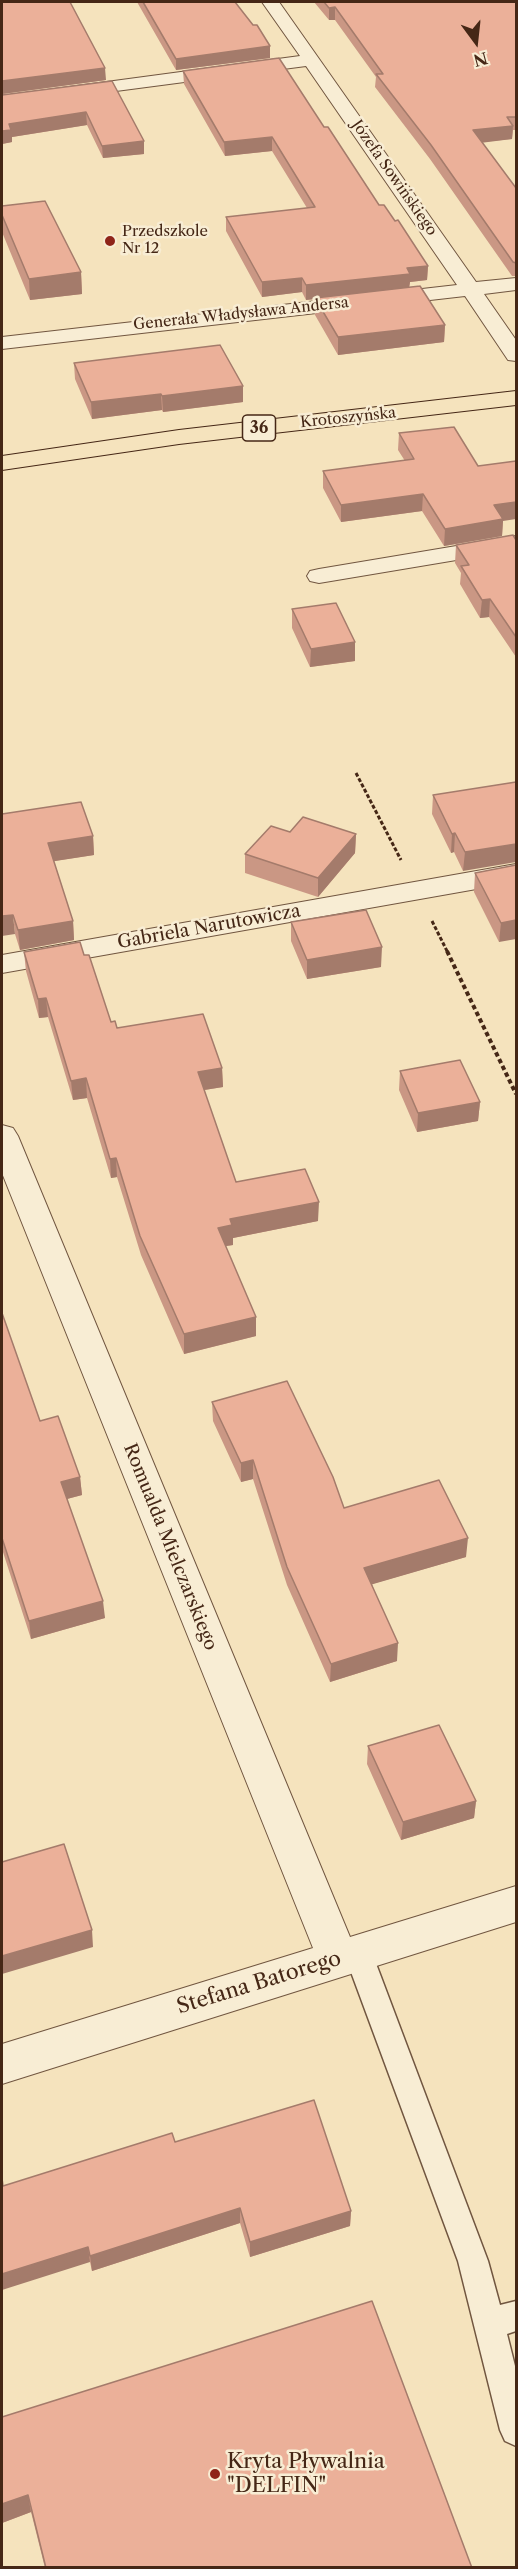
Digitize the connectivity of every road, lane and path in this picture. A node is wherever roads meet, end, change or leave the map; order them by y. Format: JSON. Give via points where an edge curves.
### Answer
{"nodes":[{"id":1,"x":271,"y":2,"type":"edge"},
{"id":2,"x":310,"y":60,"type":"junction"},
{"id":3,"x":2,"y":100,"type":"edge"},
{"id":4,"x":516,"y":284,"type":"edge"},
{"id":5,"x":471,"y":289,"type":"junction"},
{"id":6,"x":2,"y":343,"type":"edge"},
{"id":7,"x":516,"y":355,"type":"edge"},
{"id":8,"x":516,"y":398,"type":"edge"},
{"id":9,"x":2,"y":463,"type":"edge"},
{"id":10,"x":516,"y":543,"type":"edge"},
{"id":11,"x":319,"y":576,"type":"dead end"},
{"id":12,"x":356,"y":773,"type":"dead end"},
{"id":13,"x":516,"y":873,"type":"edge"},
{"id":14,"x":417,"y":890,"type":"junction"},
{"id":15,"x":2,"y":964,"type":"edge"},
{"id":16,"x":516,"y":1094,"type":"edge"},
{"id":17,"x":2,"y":1136,"type":"edge"},
{"id":18,"x":516,"y":1904,"type":"edge"},
{"id":19,"x":348,"y":1956,"type":"junction"},
{"id":20,"x":2,"y":2064,"type":"edge"},
{"id":21,"x":503,"y":2320,"type":"edge"},
{"id":22,"x":516,"y":2430,"type":"edge"}],
"edges":[{"from":1,"to":2,"type":"street","name":"Józefa Sowińskiego"},
{"from":2,"to":3,"type":"street"},
{"from":2,"to":5,"type":"street","name":"Józefa Sowińskiego"},
{"from":4,"to":5,"type":"street","name":"Generała Władysława Andersa"},
{"from":5,"to":6,"type":"street","name":"Generała Władysława Andersa"},
{"from":5,"to":7,"type":"street","name":"Józefa Sowińskiego"},
{"from":8,"to":9,"type":"main road","name":"Krotoszyńska","number":"36","via":[[179,437]]},
{"from":10,"to":11,"type":"street"},
{"from":12,"to":14,"type":"path"},
{"from":13,"to":14,"type":"street","name":"Gabriela Narutowicza"},
{"from":14,"to":15,"type":"street","name":"Gabriela Narutowicza"},
{"from":14,"to":16,"type":"path"},
{"from":17,"to":19,"type":"street","name":"Romualda Mielczarskiego"},
{"from":18,"to":19,"type":"street","name":"Stefana Batorego"},
{"from":19,"to":20,"type":"street","name":"Stefana Batorego"},
{"from":19,"to":21,"type":"lane","via":[[473,2261]]},
{"from":21,"to":22,"type":"lane"}]}
